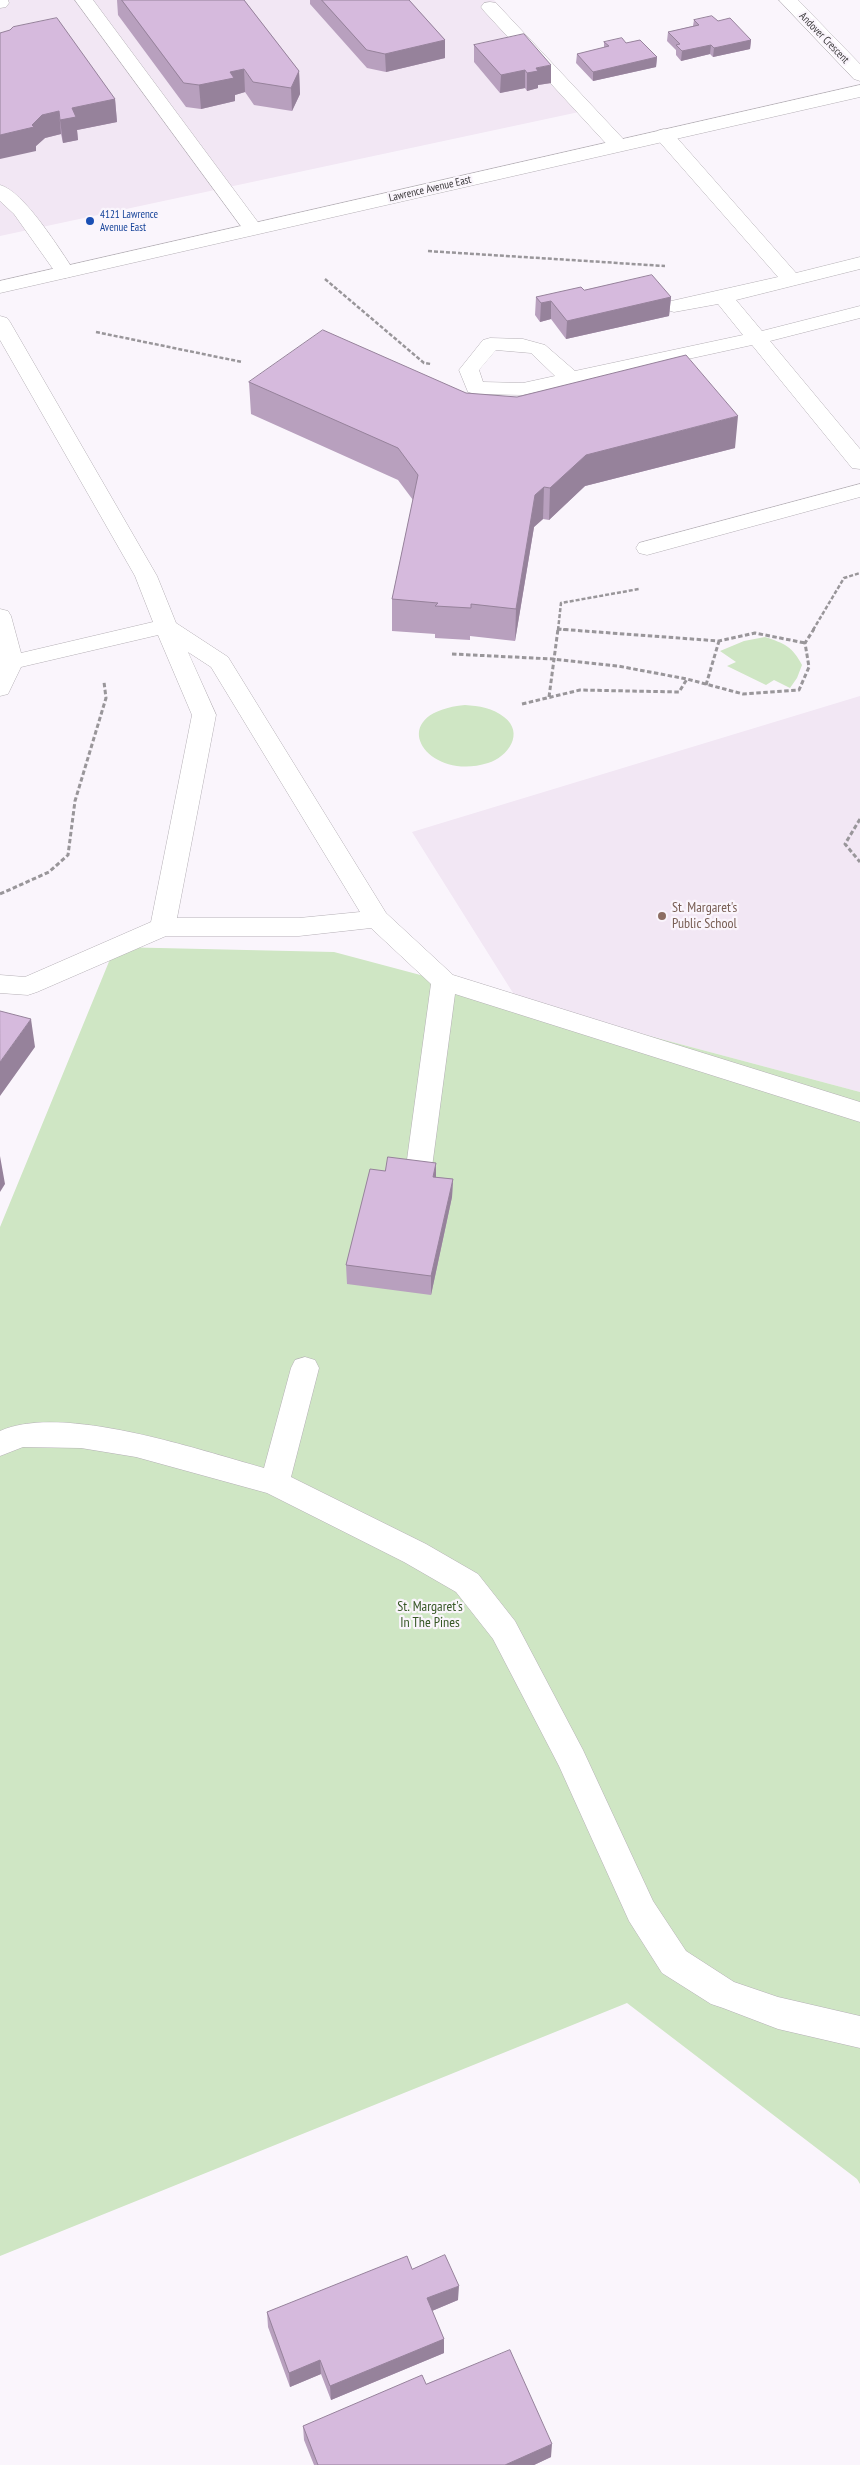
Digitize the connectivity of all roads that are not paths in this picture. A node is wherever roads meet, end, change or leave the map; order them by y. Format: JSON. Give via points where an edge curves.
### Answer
{"nodes":[{"id":1,"x":84,"y":0,"type":"edge"},
{"id":2,"x":788,"y":0,"type":"edge"},
{"id":3,"x":490,"y":7,"type":"dead end"},
{"id":4,"x":860,"y":75,"type":"edge"},
{"id":5,"x":860,"y":91,"type":"edge"},
{"id":6,"x":664,"y":135,"type":"junction"},
{"id":7,"x":619,"y":146,"type":"junction"},
{"id":8,"x":0,"y":191,"type":"edge"},
{"id":9,"x":253,"y":230,"type":"junction"},
{"id":10,"x":860,"y":263,"type":"edge"},
{"id":11,"x":66,"y":272,"type":"junction"},
{"id":12,"x":791,"y":280,"type":"junction"},
{"id":13,"x":0,"y":287,"type":"edge"},
{"id":14,"x":723,"y":297,"type":"junction"},
{"id":15,"x":674,"y":306,"type":"dead end"},
{"id":16,"x":860,"y":312,"type":"edge"},
{"id":17,"x":0,"y":322,"type":"edge"},
{"id":18,"x":757,"y":338,"type":"junction"},
{"id":19,"x":571,"y":379,"type":"junction"},
{"id":20,"x":860,"y":463,"type":"edge"},
{"id":21,"x":860,"y":490,"type":"edge"},
{"id":22,"x":647,"y":548,"type":"dead end"},
{"id":23,"x":0,"y":616,"type":"edge"},
{"id":24,"x":166,"y":627,"type":"junction"},
{"id":25,"x":12,"y":662,"type":"junction"},
{"id":26,"x":0,"y":689,"type":"edge"},
{"id":27,"x":377,"y":919,"type":"junction"},
{"id":28,"x":163,"y":927,"type":"junction"},
{"id":29,"x":444,"y":981,"type":"junction"},
{"id":30,"x":0,"y":984,"type":"edge"},
{"id":31,"x":860,"y":1112,"type":"edge"},
{"id":32,"x":418,"y":1167,"type":"edge"},
{"id":33,"x":305,"y":1368,"type":"dead end"},
{"id":34,"x":0,"y":1444,"type":"edge"},
{"id":35,"x":275,"y":1483,"type":"junction"},
{"id":36,"x":860,"y":2032,"type":"edge"}],
"edges":[{"from":1,"to":9,"type":"main road"},
{"from":2,"to":4,"type":"main road","name":"Andover Crescent"},
{"from":3,"to":7,"type":"main road"},
{"from":5,"to":6,"type":"main road","name":"Lawrence Avenue East"},
{"from":6,"to":7,"type":"main road","name":"Lawrence Avenue East"},
{"from":6,"to":12,"type":"main road"},
{"from":7,"to":9,"type":"main road","name":"Lawrence Avenue East"},
{"from":8,"to":11,"type":"main road","via":[[21,210]]},
{"from":9,"to":11,"type":"main road","name":"Lawrence Avenue East"},
{"from":10,"to":12,"type":"main road"},
{"from":11,"to":13,"type":"main road","name":"Lawrence Avenue East"},
{"from":12,"to":14,"type":"main road"},
{"from":14,"to":15,"type":"main road"},
{"from":14,"to":18,"type":"main road"},
{"from":16,"to":18,"type":"main road"},
{"from":17,"to":24,"type":"main road","via":[[146,576]]},
{"from":18,"to":19,"type":"main road"},
{"from":18,"to":20,"type":"main road"},
{"from":19,"to":19,"type":"main road","via":[[523,389],[475,388],[468,370],[490,344],[524,345],[538,349]]},
{"from":21,"to":22,"type":"main road"},
{"from":23,"to":25,"type":"main road"},
{"from":24,"to":25,"type":"main road"},
{"from":24,"to":27,"type":"main road","via":[[220,662]]},
{"from":24,"to":28,"type":"main road","via":[[204,715]]},
{"from":25,"to":26,"type":"main road"},
{"from":27,"to":28,"type":"main road","via":[[299,927]]},
{"from":27,"to":29,"type":"main road"},
{"from":28,"to":30,"type":"main road","via":[[28,986]]},
{"from":29,"to":31,"type":"main road"},
{"from":29,"to":32,"type":"main road"},
{"from":33,"to":35,"type":"main road"},
{"from":34,"to":35,"type":"main road","via":[[20,1435],[81,1436],[136,1445]]},
{"from":35,"to":36,"type":"main road","via":[[416,1553],[467,1583],[504,1630],[572,1760],[641,1911],[674,1962],[723,1993],[778,2013]]}]}
